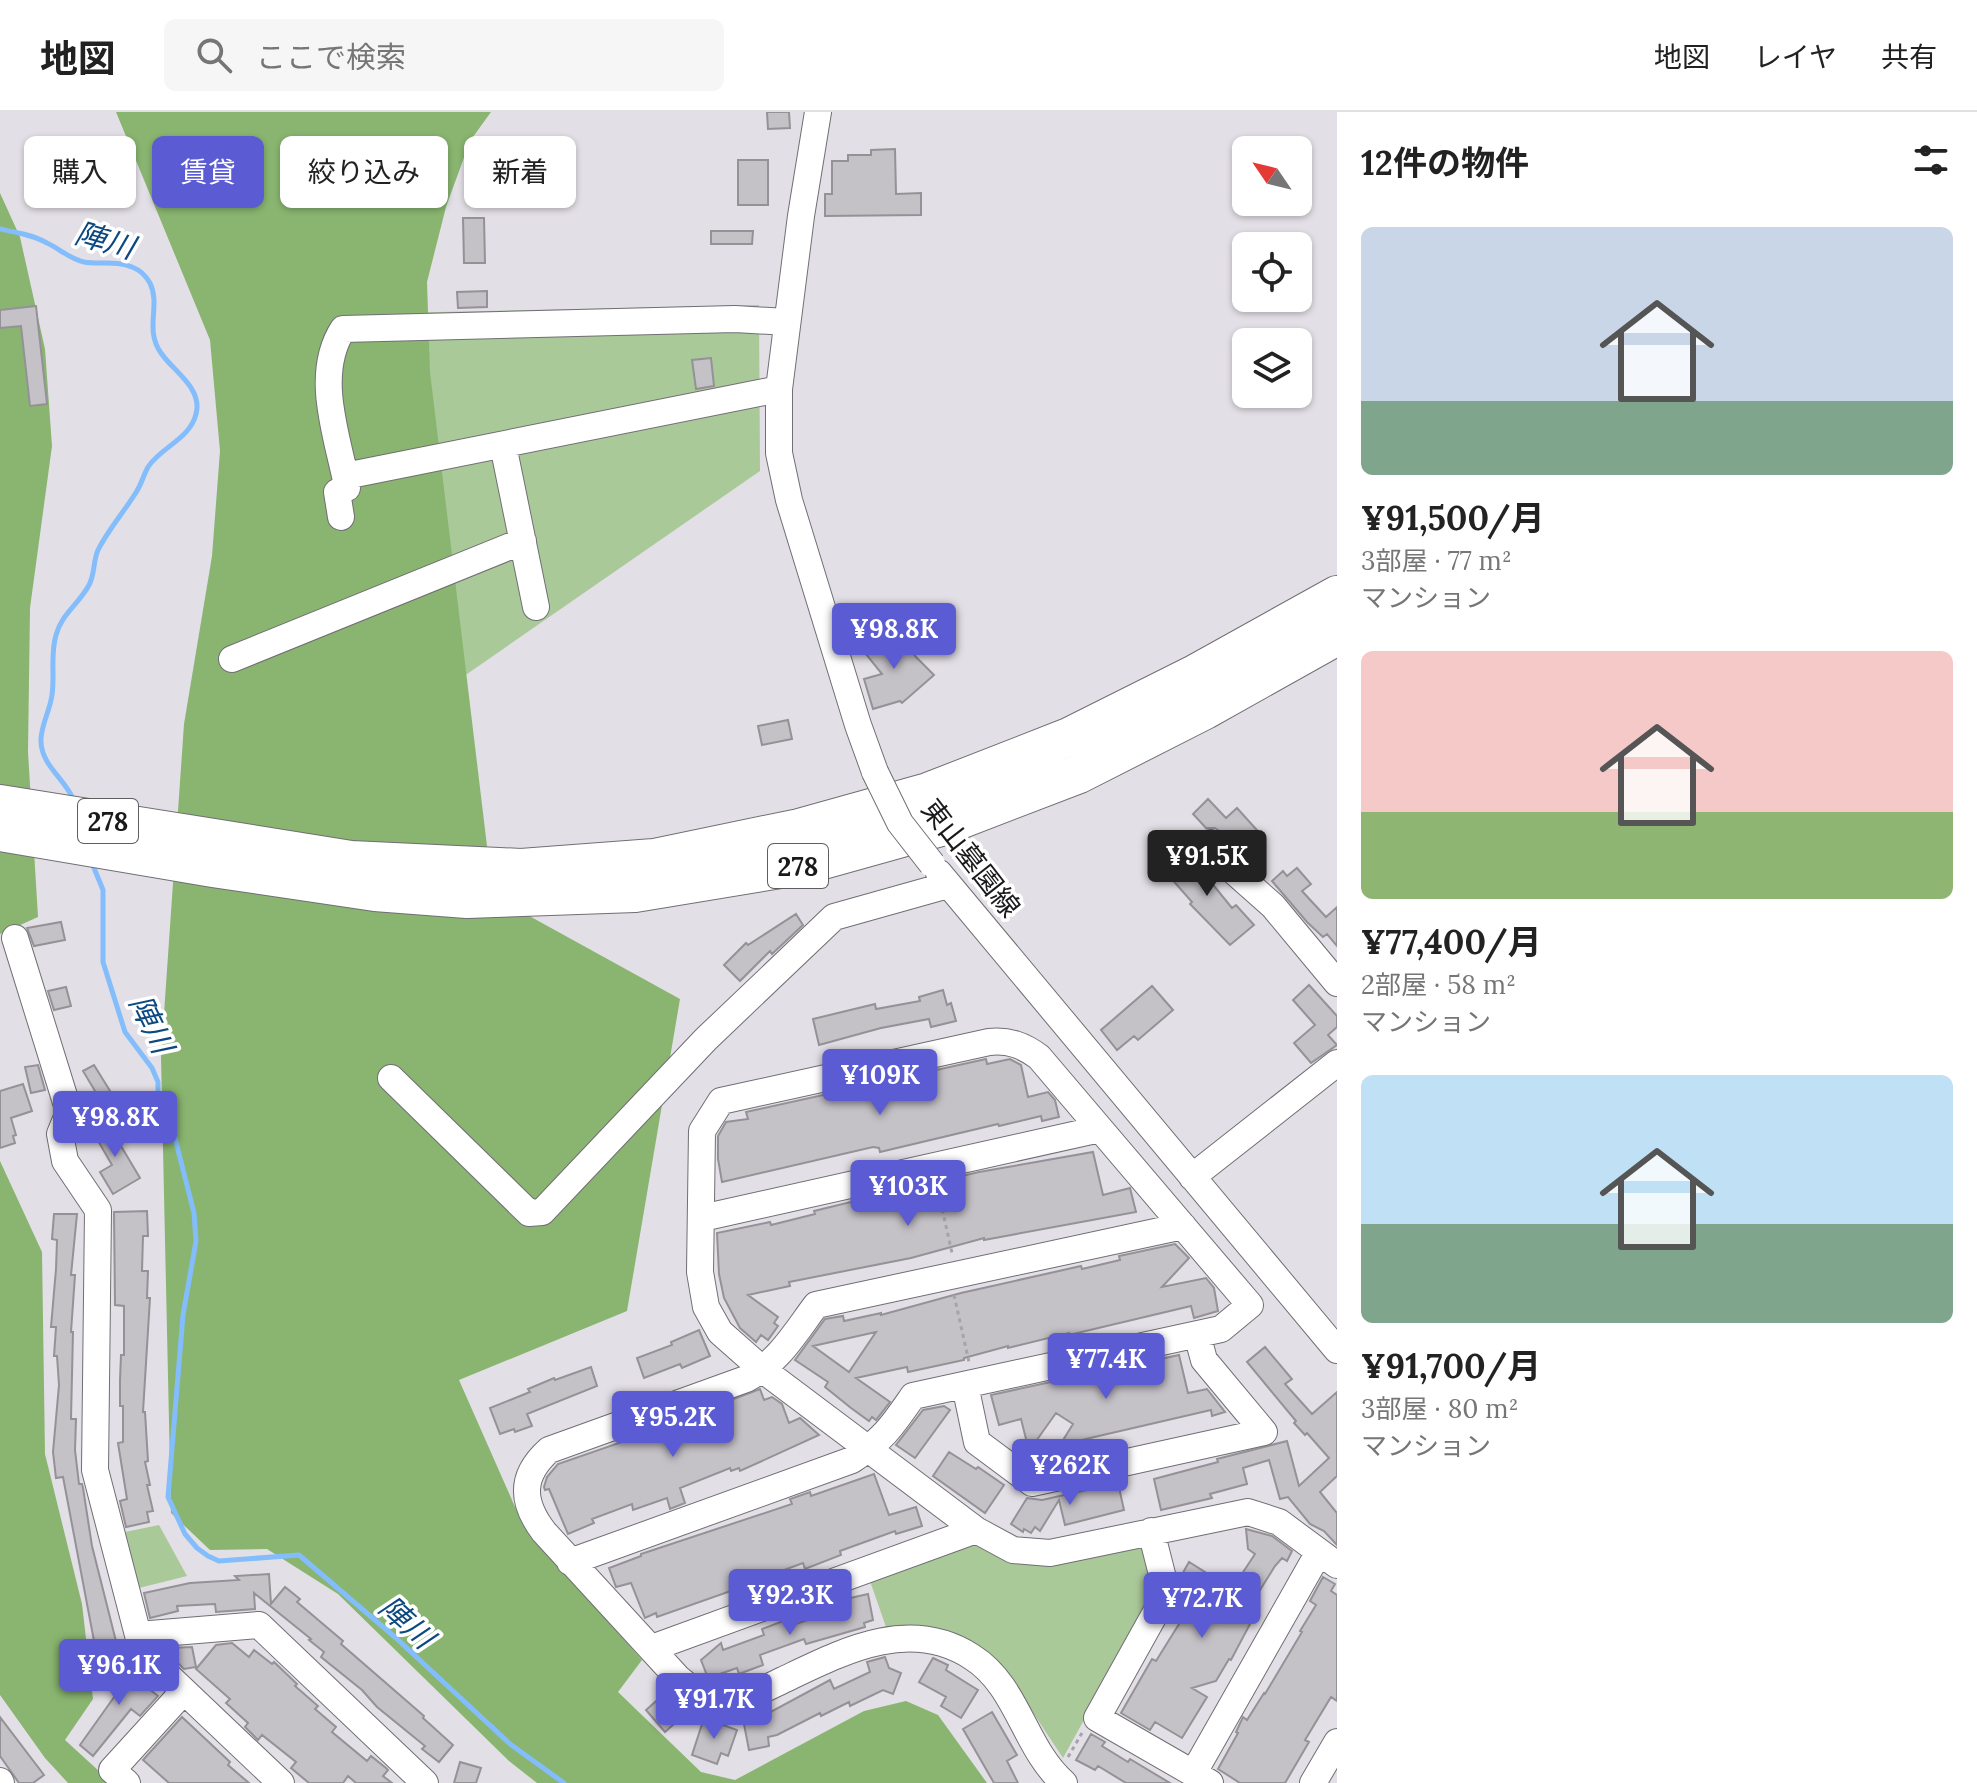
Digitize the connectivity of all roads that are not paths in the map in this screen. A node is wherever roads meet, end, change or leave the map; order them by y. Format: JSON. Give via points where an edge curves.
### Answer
{"nodes":[{"id":1,"x":818,"y":112,"type":"edge"},
{"id":2,"x":787,"y":322,"type":"junction"},
{"id":3,"x":779,"y":389,"type":"junction"},
{"id":4,"x":503,"y":445,"type":"junction"},
{"id":5,"x":345,"y":476,"type":"junction"},
{"id":6,"x":341,"y":517,"type":"dead end"},
{"id":7,"x":523,"y":541,"type":"junction"},
{"id":8,"x":1337,"y":595,"type":"edge"},
{"id":9,"x":536,"y":607,"type":"dead end"},
{"id":10,"x":1337,"y":636,"type":"edge"},
{"id":11,"x":232,"y":659,"type":"dead end"},
{"id":12,"x":0,"y":804,"type":"edge"},
{"id":13,"x":0,"y":832,"type":"edge"},
{"id":14,"x":1210,"y":843,"type":"dead end"},
{"id":15,"x":215,"y":853,"type":"junction"},
{"id":16,"x":948,"y":885,"type":"junction"},
{"id":17,"x":15,"y":938,"type":"dead end"},
{"id":18,"x":1337,"y":983,"type":"edge"},
{"id":19,"x":1337,"y":1063,"type":"edge"},
{"id":20,"x":391,"y":1078,"type":"dead end"},
{"id":21,"x":1100,"y":1129,"type":"junction"},
{"id":22,"x":1192,"y":1177,"type":"junction"},
{"id":23,"x":702,"y":1218,"type":"junction"},
{"id":24,"x":1183,"y":1226,"type":"junction"},
{"id":25,"x":1197,"y":1334,"type":"junction"},
{"id":26,"x":1337,"y":1350,"type":"edge"},
{"id":27,"x":763,"y":1370,"type":"junction"},
{"id":28,"x":969,"y":1384,"type":"junction"},
{"id":29,"x":869,"y":1449,"type":"junction"},
{"id":30,"x":976,"y":1530,"type":"junction"},
{"id":31,"x":1151,"y":1531,"type":"junction"},
{"id":32,"x":1328,"y":1558,"type":"edge"},
{"id":33,"x":570,"y":1562,"type":"junction"},
{"id":34,"x":138,"y":1635,"type":"junction"},
{"id":35,"x":652,"y":1648,"type":"junction"},
{"id":36,"x":184,"y":1691,"type":"junction"},
{"id":37,"x":1337,"y":1742,"type":"edge"},
{"id":38,"x":1064,"y":1774,"type":"edge"},
{"id":39,"x":1202,"y":1778,"type":"edge"},
{"id":40,"x":127,"y":1783,"type":"edge"},
{"id":41,"x":281,"y":1783,"type":"edge"},
{"id":42,"x":425,"y":1783,"type":"edge"},
{"id":43,"x":1313,"y":1783,"type":"edge"}],
"edges":[{"from":1,"to":2,"type":"street","name":"東山墓園線"},
{"from":2,"to":3,"type":"street","name":"東山墓園線"},
{"from":2,"to":5,"type":"street","via":[[343,329],[333,344],[329,402]]},
{"from":3,"to":4,"type":"street"},
{"from":3,"to":16,"type":"street","name":"東山墓園線","bridge":true,"via":[[779,453],[789,500],[858,725],[900,823]]},
{"from":4,"to":5,"type":"street"},
{"from":4,"to":7,"type":"street"},
{"from":5,"to":6,"type":"street","via":[[347,488],[337,492]]},
{"from":7,"to":9,"type":"street"},
{"from":7,"to":11,"type":"street"},
{"from":8,"to":15,"type":"highway","number":"278","via":[[1069,737],[928,792],[799,828],[654,858],[521,868]]},
{"from":10,"to":15,"type":"highway","number":"278","via":[[1079,774],[941,827],[805,865],[635,893],[467,899],[375,892]]},
{"from":12,"to":15,"type":"highway","number":"278"},
{"from":13,"to":15,"type":"highway","number":"278"},
{"from":14,"to":18,"type":"street","via":[[1273,906]]},
{"from":16,"to":20,"type":"street","via":[[834,917],[706,1039],[542,1212],[529,1213]]},
{"from":16,"to":22,"type":"street","name":"東山墓園線"},
{"from":17,"to":34,"type":"street","via":[[69,1112],[60,1134],[65,1161],[98,1210],[95,1470]]},
{"from":19,"to":22,"type":"street"},
{"from":21,"to":23,"type":"street"},
{"from":21,"to":23,"type":"street","via":[[1039,1057],[1005,1041],[721,1101],[702,1131]]},
{"from":21,"to":24,"type":"street"},
{"from":22,"to":26,"type":"street","name":"東山墓園線"},
{"from":23,"to":27,"type":"street","via":[[700,1272],[706,1307],[720,1332]]},
{"from":24,"to":25,"type":"street","via":[[1250,1305],[1221,1329]]},
{"from":24,"to":27,"type":"street","via":[[816,1305]]},
{"from":25,"to":28,"type":"street"},
{"from":25,"to":28,"type":"street","via":[[1204,1360],[1264,1432],[1032,1483],[977,1442]]},
{"from":27,"to":29,"type":"street"},
{"from":27,"to":33,"type":"street","via":[[549,1450],[531,1472],[529,1510]]},
{"from":28,"to":29,"type":"street","via":[[913,1396],[886,1435]]},
{"from":29,"to":30,"type":"street"},
{"from":29,"to":33,"type":"street","via":[[852,1460]]},
{"from":30,"to":31,"type":"street","via":[[1002,1547],[1037,1553]]},
{"from":30,"to":35,"type":"street"},
{"from":31,"to":32,"type":"street","via":[[1248,1512],[1279,1522]]},
{"from":31,"to":39,"type":"street","via":[[1166,1590],[1097,1718]]},
{"from":32,"to":39,"type":"street"},
{"from":33,"to":35,"type":"street"},
{"from":34,"to":36,"type":"street","via":[[146,1655]]},
{"from":34,"to":42,"type":"street","via":[[259,1625]]},
{"from":35,"to":38,"type":"street","via":[[687,1686],[721,1700],[763,1690],[855,1646],[894,1638],[946,1644],[972,1656],[995,1678],[1046,1765]]},
{"from":36,"to":40,"type":"street","via":[[112,1770]]},
{"from":36,"to":41,"type":"street"},
{"from":37,"to":43,"type":"street"}]}
